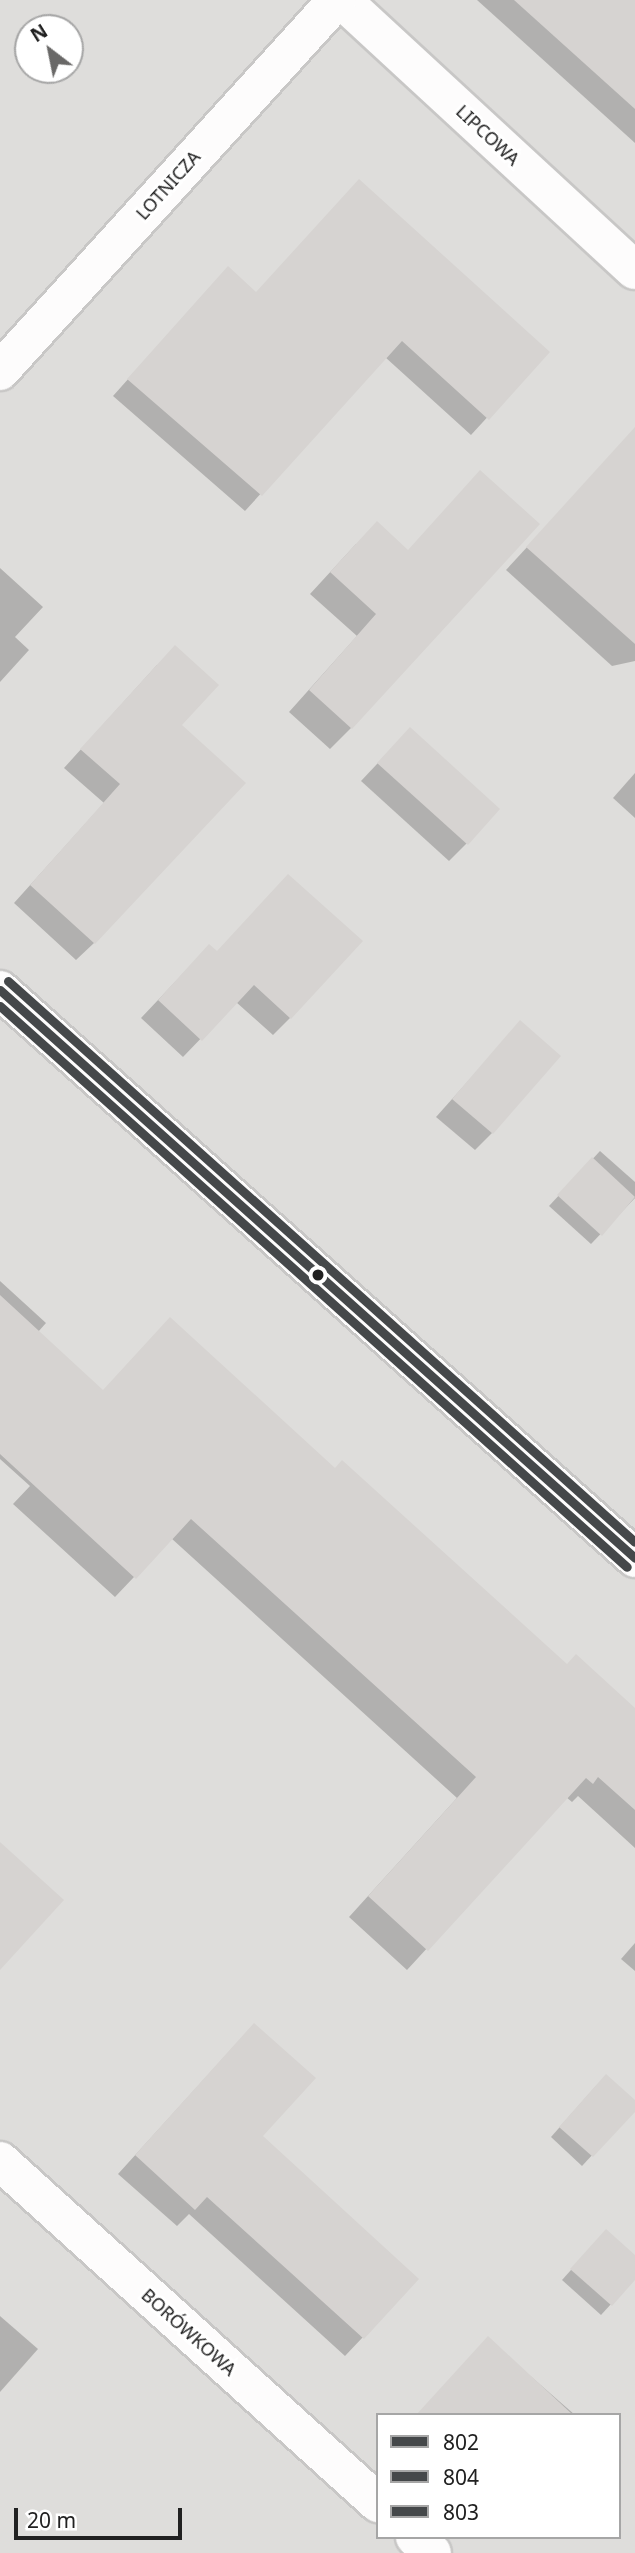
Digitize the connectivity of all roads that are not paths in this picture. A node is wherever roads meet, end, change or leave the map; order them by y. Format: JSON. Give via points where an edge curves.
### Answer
{"nodes":[{"id":1,"x":339,"y":0,"type":"edge"},
{"id":2,"x":635,"y":270,"type":"edge"},
{"id":3,"x":0,"y":371,"type":"edge"},
{"id":4,"x":0,"y":990,"type":"edge"},
{"id":5,"x":635,"y":1558,"type":"edge"},
{"id":6,"x":0,"y":2161,"type":"edge"},
{"id":7,"x":376,"y":2501,"type":"edge"},
{"id":8,"x":417,"y":2539,"type":"edge"},
{"id":9,"x":432,"y":2553,"type":"edge"}],
"edges":[{"from":1,"to":2,"type":"street","name":"LIPCOWA"},
{"from":1,"to":3,"type":"street","name":"LOTNICZA"},
{"from":4,"to":5,"type":"street"},
{"from":6,"to":7,"type":"street","name":"BORÓWKOWA"},
{"from":8,"to":9,"type":"street"}]}
